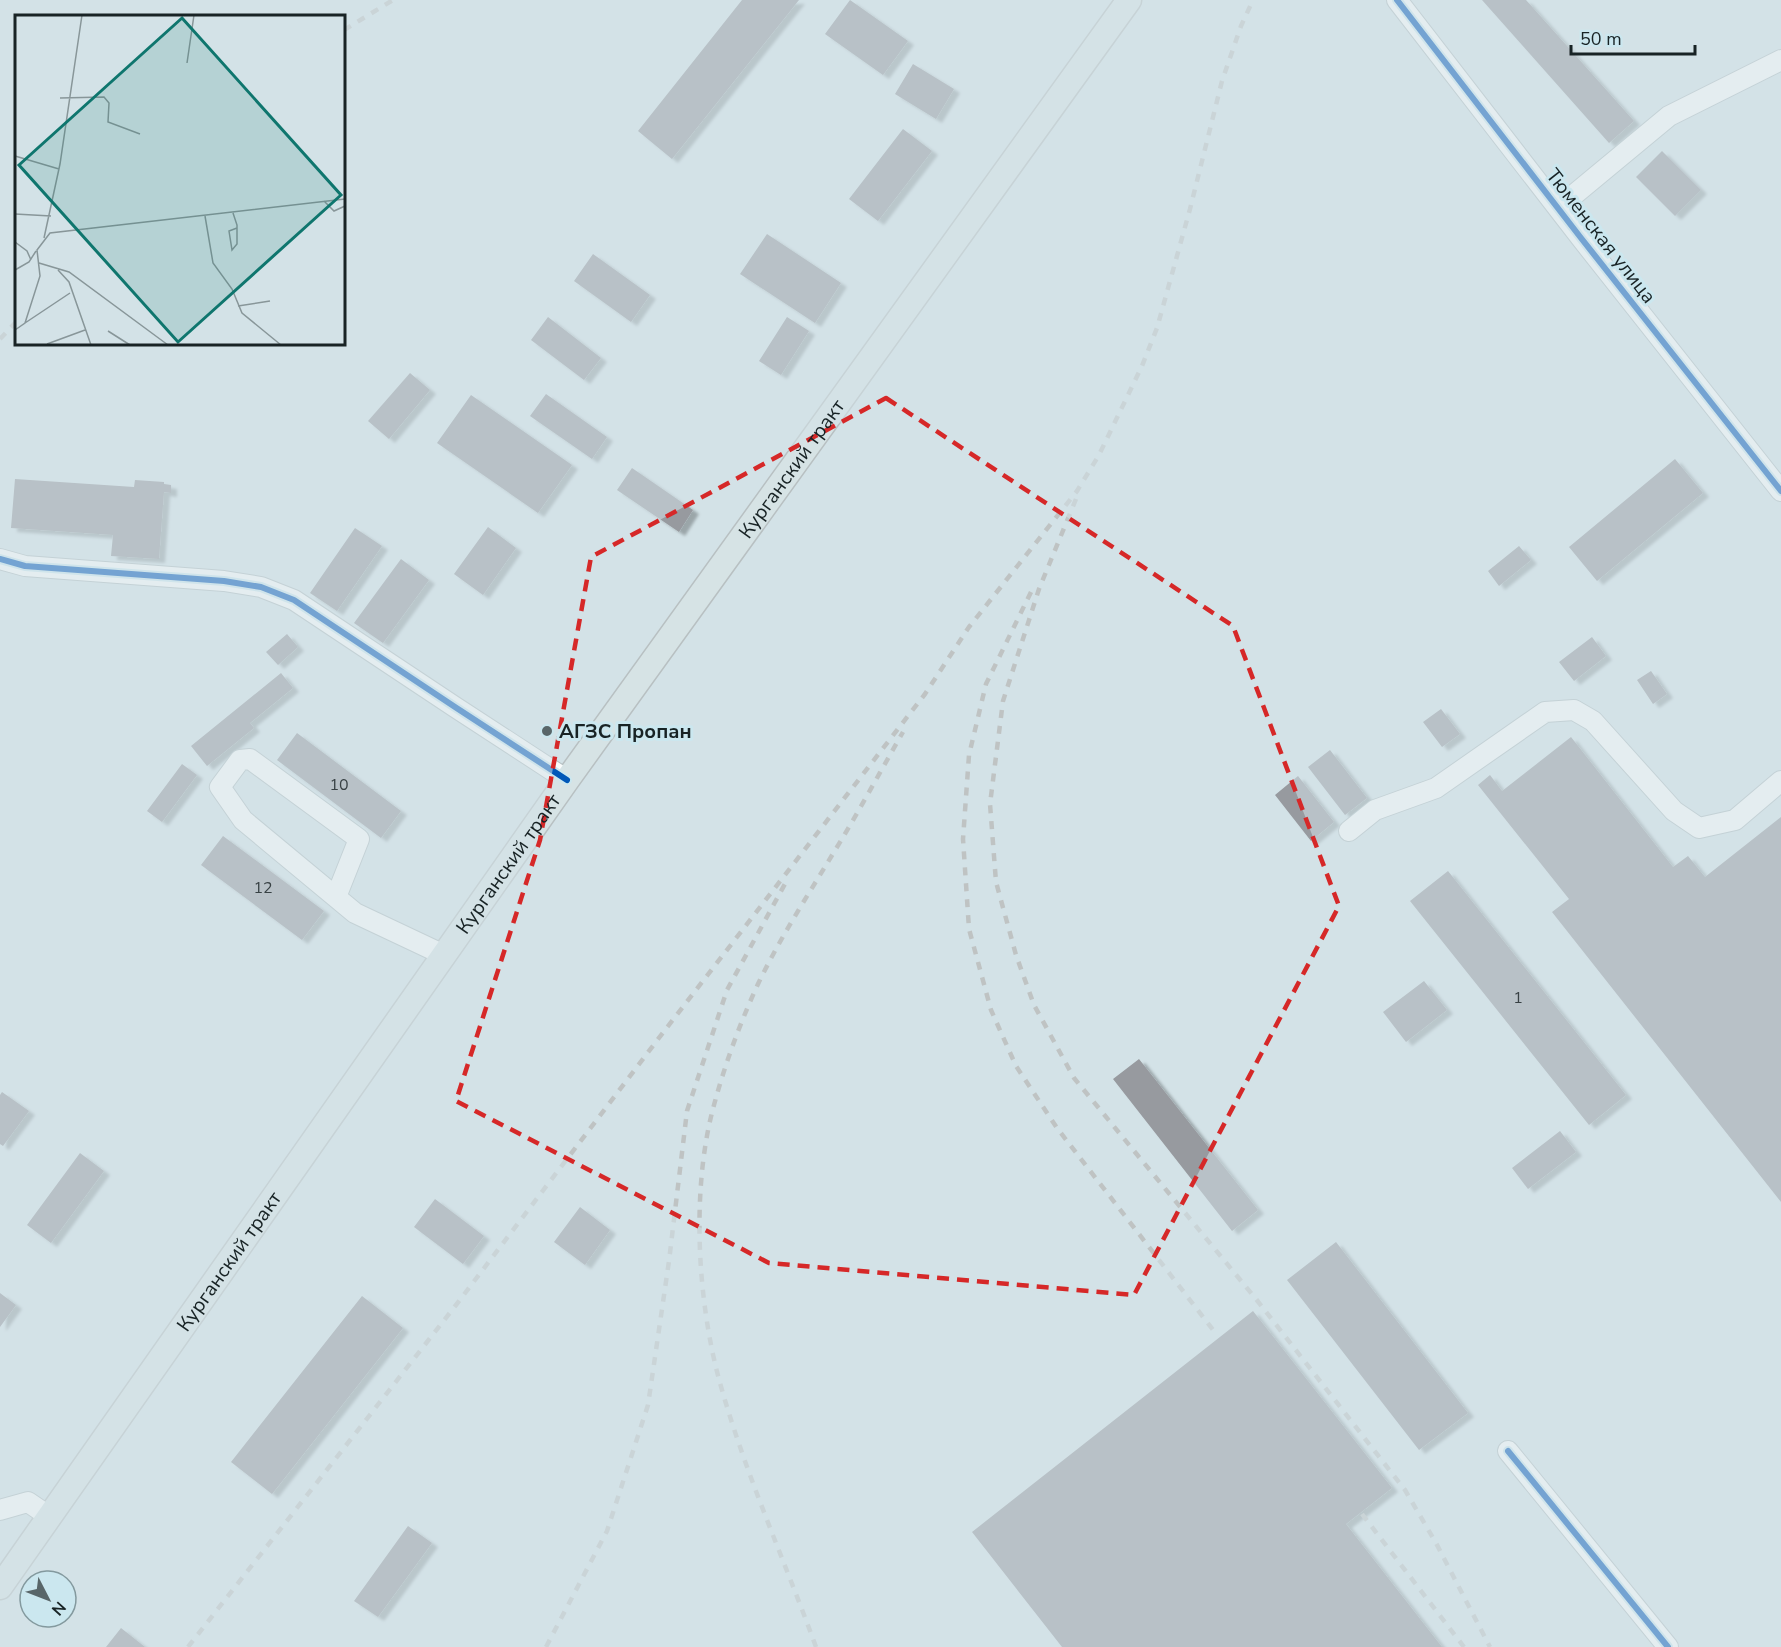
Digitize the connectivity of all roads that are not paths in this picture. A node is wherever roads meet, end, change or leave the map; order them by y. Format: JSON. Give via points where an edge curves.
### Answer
{"nodes":[{"id":1,"x":1129,"y":0,"type":"edge"},
{"id":2,"x":1397,"y":0,"type":"edge"},
{"id":3,"x":1781,"y":60,"type":"edge"},
{"id":4,"x":1557,"y":208,"type":"junction"},
{"id":5,"x":1781,"y":491,"type":"edge"},
{"id":6,"x":0,"y":559,"type":"edge"},
{"id":7,"x":567,"y":780,"type":"junction"},
{"id":8,"x":1781,"y":781,"type":"edge"},
{"id":9,"x":1349,"y":831,"type":"dead end"},
{"id":10,"x":336,"y":897,"type":"junction"},
{"id":11,"x":444,"y":955,"type":"junction"},
{"id":12,"x":1508,"y":1451,"type":"dead end"},
{"id":13,"x":0,"y":1510,"type":"edge"},
{"id":14,"x":50,"y":1517,"type":"junction"},
{"id":15,"x":0,"y":1587,"type":"edge"},
{"id":16,"x":1668,"y":1647,"type":"edge"}],
"edges":[{"from":1,"to":7,"type":"main road","name":"Курганский тракт"},
{"from":2,"to":4,"type":"street","name":"Тюменская улица"},
{"from":3,"to":4,"type":"street","via":[[1669,116]]},
{"from":4,"to":5,"type":"street","name":"Тюменская улица"},
{"from":6,"to":7,"type":"street","via":[[25,566],[261,587],[294,600]]},
{"from":7,"to":11,"type":"main road","name":"Курганский тракт"},
{"from":8,"to":9,"type":"street","via":[[1736,820],[1699,828],[1674,811],[1593,721],[1574,710],[1545,712],[1436,788],[1375,810]]},
{"from":10,"to":10,"type":"street","via":[[243,820],[220,787],[240,760],[250,759],[359,839]]},
{"from":10,"to":11,"type":"street","via":[[355,913]]},
{"from":11,"to":14,"type":"main road","name":"Курганский тракт"},
{"from":12,"to":16,"type":"street"},
{"from":13,"to":14,"type":"street","via":[[28,1502]]},
{"from":14,"to":15,"type":"main road","name":"Курганский тракт"}]}
